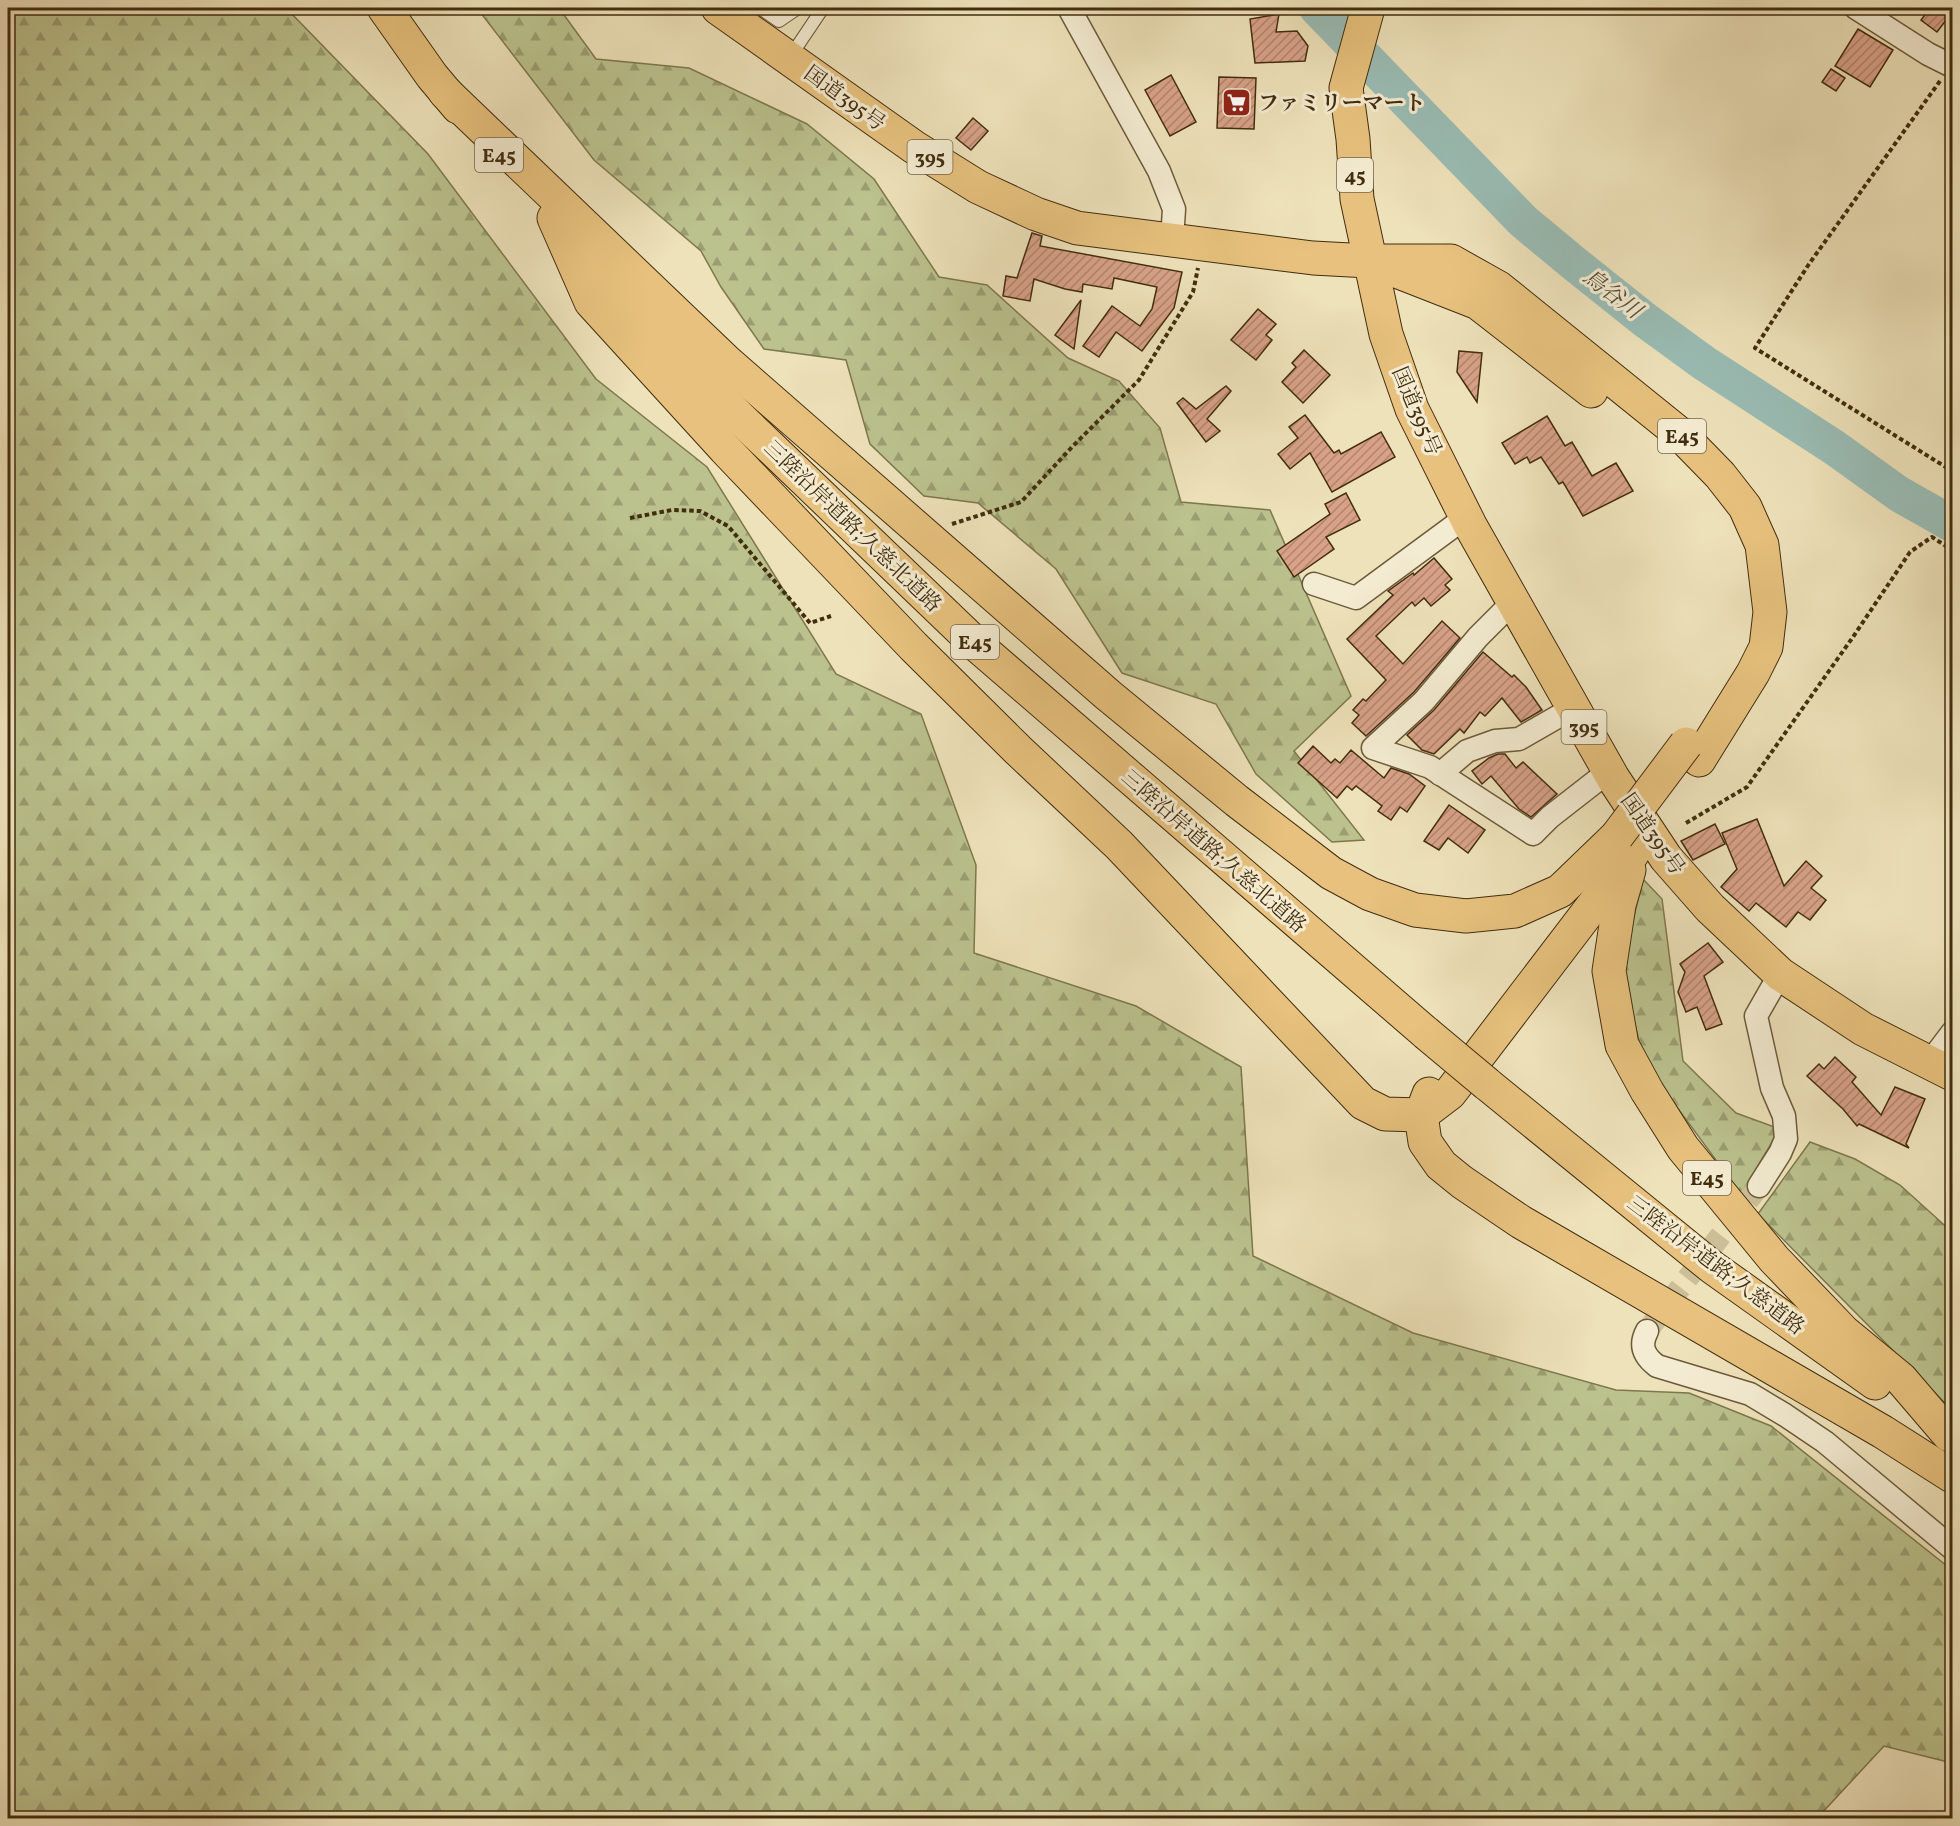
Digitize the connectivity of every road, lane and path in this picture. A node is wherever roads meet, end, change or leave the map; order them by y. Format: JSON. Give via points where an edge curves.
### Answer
{"nodes":[{"id":1,"x":384,"y":8,"type":"edge"},
{"id":2,"x":718,"y":8,"type":"edge"},
{"id":3,"x":760,"y":8,"type":"edge"},
{"id":4,"x":798,"y":8,"type":"edge"},
{"id":5,"x":823,"y":8,"type":"edge"},
{"id":6,"x":1069,"y":8,"type":"edge"},
{"id":7,"x":1368,"y":8,"type":"edge"},
{"id":8,"x":1856,"y":8,"type":"edge"},
{"id":9,"x":789,"y":58,"type":"junction"},
{"id":10,"x":1952,"y":66,"type":"edge"},
{"id":11,"x":438,"y":84,"type":"junction"},
{"id":12,"x":554,"y":218,"type":"junction"},
{"id":13,"x":1188,"y":242,"type":"junction"},
{"id":14,"x":1369,"y":261,"type":"junction"},
{"id":15,"x":1953,"y":471,"type":"edge"},
{"id":16,"x":1466,"y":517,"type":"junction"},
{"id":17,"x":630,"y":519,"type":"dead end"},
{"id":18,"x":941,"y":527,"type":"dead end"},
{"id":19,"x":1953,"y":550,"type":"edge"},
{"id":20,"x":1314,"y":584,"type":"dead end"},
{"id":21,"x":1514,"y":602,"type":"junction"},
{"id":22,"x":831,"y":615,"type":"dead end"},
{"id":23,"x":1573,"y":708,"type":"junction"},
{"id":24,"x":1609,"y":771,"type":"junction"},
{"id":25,"x":1440,"y":774,"type":"junction"},
{"id":26,"x":1686,"y":823,"type":"dead end"},
{"id":27,"x":1625,"y":845,"type":"junction"},
{"id":28,"x":1780,"y":974,"type":"junction"},
{"id":29,"x":1953,"y":1033,"type":"edge"},
{"id":30,"x":1941,"y":1068,"type":"edge"},
{"id":31,"x":1487,"y":1084,"type":"joint"},
{"id":32,"x":1421,"y":1115,"type":"junction"},
{"id":33,"x":1759,"y":1186,"type":"tunnel mouth"},
{"id":34,"x":1647,"y":1331,"type":"tunnel mouth"},
{"id":35,"x":1951,"y":1436,"type":"edge"},
{"id":36,"x":1953,"y":1476,"type":"edge"},
{"id":37,"x":1953,"y":1548,"type":"edge"}],
"edges":[{"from":1,"to":11,"type":"highway","name":"三陸沿岸道路;久慈北道路","number":"E45"},
{"from":2,"to":9,"type":"highway","name":"国道395号","number":"395"},
{"from":3,"to":4,"type":"lane","via":[[779,21]]},
{"from":5,"to":9,"type":"lane"},
{"from":6,"to":13,"type":"street","via":[[1159,171]]},
{"from":7,"to":14,"type":"highway","number":"45","via":[[1346,88],[1357,199]]},
{"from":8,"to":10,"type":"street"},
{"from":9,"to":13,"type":"highway","name":"国道395号","number":"395","via":[[914,147],[978,187],[1035,214],[1077,228]]},
{"from":10,"to":15,"type":"path","via":[[1809,264],[1755,348]]},
{"from":11,"to":12,"type":"highway","name":"三陸沿岸道路;久慈北道路","number":"E45"},
{"from":11,"to":27,"type":"highway","via":[[726,362],[1108,695],[1331,873],[1370,894],[1415,910],[1466,916],[1515,911],[1560,891]]},
{"from":12,"to":31,"type":"highway","name":"三陸沿岸道路;久慈北道路","number":"E45","bridge":true,"via":[[605,279],[738,416],[979,647]]},
{"from":12,"to":32,"type":"highway","via":[[591,302],[914,647],[1119,845],[1363,1102],[1385,1114]]},
{"from":13,"to":14,"type":"highway","name":"国道395号","number":"395"},
{"from":13,"to":18,"type":"path","via":[[1193,292],[1138,380],[1021,502]]},
{"from":14,"to":16,"type":"highway","name":"国道395号","number":"395","via":[[1386,334],[1412,409]]},
{"from":14,"to":27,"type":"highway","number":"E45","via":[[1451,261],[1498,288],[1680,434],[1745,507],[1762,545],[1770,612],[1766,647],[1753,673]]},
{"from":16,"to":20,"type":"street","via":[[1356,598]]},
{"from":16,"to":21,"type":"highway","name":"国道395号","number":"395"},
{"from":17,"to":22,"type":"path","via":[[672,510],[700,511],[728,526],[810,623]]},
{"from":19,"to":26,"type":"path","via":[[1932,537],[1910,552],[1747,787]]},
{"from":21,"to":23,"type":"highway","name":"国道395号","number":"395"},
{"from":21,"to":25,"type":"street","via":[[1478,637],[1424,701],[1372,748]]},
{"from":23,"to":24,"type":"highway","name":"国道395号","number":"395"},
{"from":23,"to":25,"type":"street","via":[[1519,739],[1495,741],[1467,751]]},
{"from":24,"to":25,"type":"street","via":[[1533,834]]},
{"from":24,"to":28,"type":"highway","name":"国道395号","number":"395","via":[[1666,858],[1710,908]]},
{"from":27,"to":32,"type":"highway","via":[[1450,1093]]},
{"from":27,"to":35,"type":"highway","number":"E45","via":[[1609,971],[1622,1045],[1647,1091],[1683,1148],[1760,1243],[1844,1332],[1900,1379]]},
{"from":28,"to":30,"type":"highway","name":"国道395号","number":"395","via":[[1863,1029]]},
{"from":28,"to":33,"type":"street","via":[[1756,1016],[1772,1088],[1784,1116],[1786,1139]]},
{"from":29,"to":30,"type":"street"},
{"from":31,"to":35,"type":"highway","name":"三陸沿岸道路;久慈道路","number":"E45","via":[[1712,1267]]},
{"from":32,"to":36,"type":"highway","via":[[1425,1142],[1441,1165],[1462,1182],[1521,1222]]},
{"from":34,"to":37,"type":"street","via":[[1642,1339],[1643,1349],[1657,1366],[1750,1394],[1825,1442]]}]}
